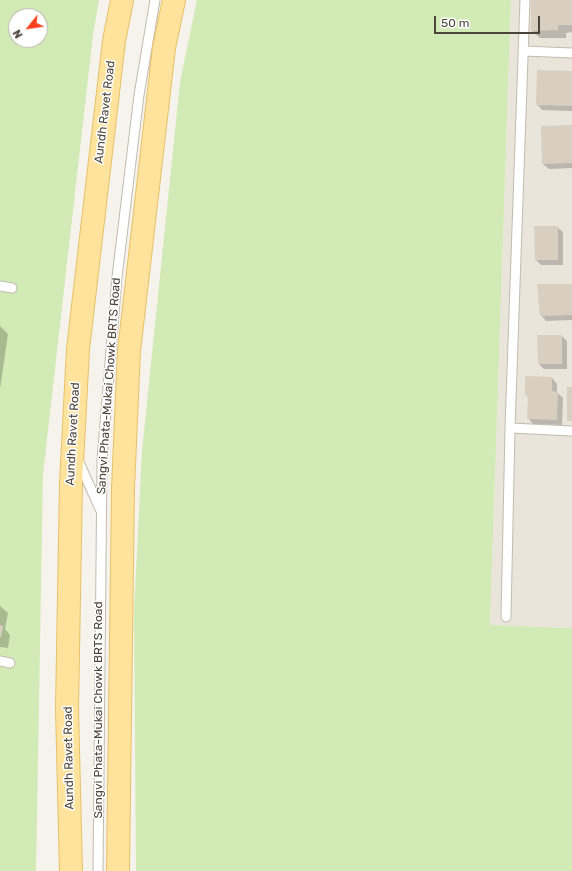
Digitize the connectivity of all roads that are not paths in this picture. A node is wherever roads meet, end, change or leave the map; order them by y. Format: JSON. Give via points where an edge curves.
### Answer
{"nodes":[{"id":1,"x":122,"y":0,"type":"edge"},
{"id":2,"x":155,"y":0,"type":"edge"},
{"id":3,"x":174,"y":0,"type":"edge"},
{"id":4,"x":525,"y":0,"type":"edge"},
{"id":5,"x":524,"y":51,"type":"junction"},
{"id":6,"x":572,"y":53,"type":"edge"},
{"id":7,"x":0,"y":286,"type":"edge"},
{"id":8,"x":12,"y":288,"type":"dead end"},
{"id":9,"x":510,"y":428,"type":"junction"},
{"id":10,"x":572,"y":431,"type":"edge"},
{"id":11,"x":72,"y":448,"type":"junction"},
{"id":12,"x":101,"y":512,"type":"junction"},
{"id":13,"x":506,"y":617,"type":"dead end"},
{"id":14,"x":0,"y":661,"type":"edge"},
{"id":15,"x":10,"y":663,"type":"dead end"},
{"id":16,"x":71,"y":871,"type":"edge"},
{"id":17,"x":98,"y":871,"type":"edge"},
{"id":18,"x":118,"y":871,"type":"edge"}],
"edges":[{"from":1,"to":11,"type":"main road","name":"Aundh Ravet Road","via":[[114,40],[84,287]]},
{"from":2,"to":12,"type":"lane","name":"Sangvi Phata-Mukai Chowk BRTS Road","via":[[139,95],[117,277],[102,460]]},
{"from":3,"to":18,"type":"main road","via":[[164,48],[129,352],[123,496]]},
{"from":4,"to":5,"type":"lane"},
{"from":5,"to":6,"type":"lane"},
{"from":5,"to":9,"type":"lane"},
{"from":7,"to":8,"type":"lane"},
{"from":9,"to":10,"type":"lane"},
{"from":9,"to":13,"type":"lane"},
{"from":11,"to":12,"type":"lane"},
{"from":11,"to":16,"type":"main road","name":"Aundh Ravet Road","via":[[67,708]]},
{"from":12,"to":17,"type":"lane","name":"Sangvi Phata-Mukai Chowk BRTS Road"},
{"from":14,"to":15,"type":"lane"}]}
